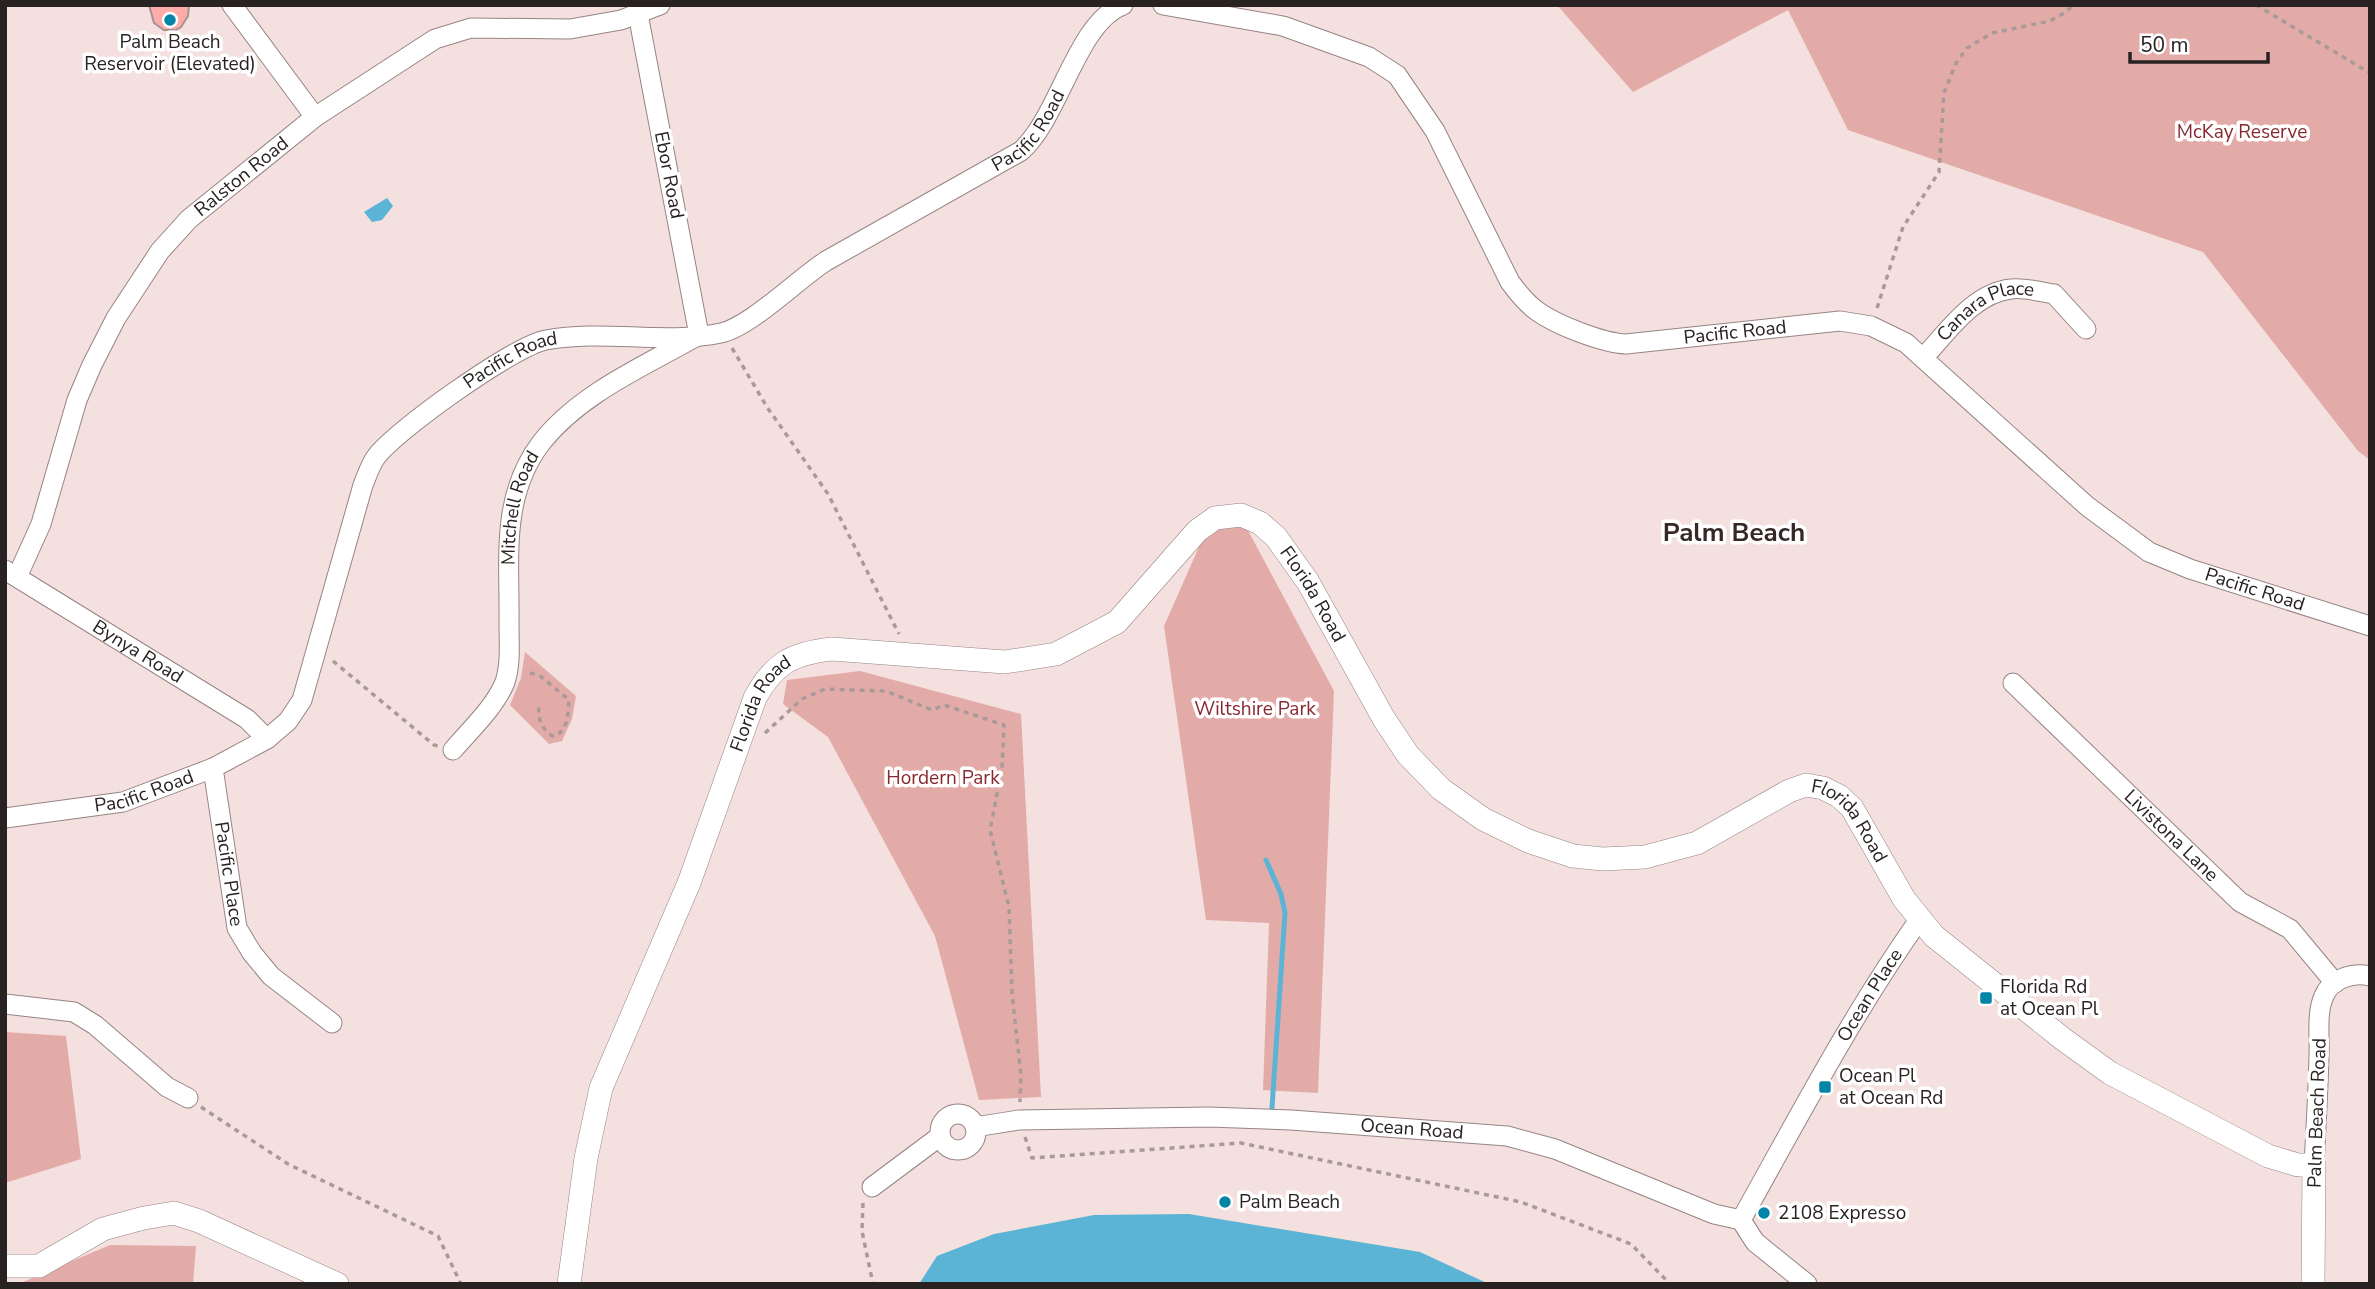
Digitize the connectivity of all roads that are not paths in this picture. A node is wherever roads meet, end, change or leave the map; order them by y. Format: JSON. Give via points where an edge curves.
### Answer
{"nodes":[{"id":1,"x":232,"y":5,"type":"edge"},
{"id":2,"x":660,"y":5,"type":"edge"},
{"id":3,"x":1163,"y":5,"type":"edge"},
{"id":4,"x":1112,"y":8,"type":"edge"},
{"id":5,"x":623,"y":13,"type":"edge"},
{"id":6,"x":315,"y":117,"type":"junction"},
{"id":7,"x":2086,"y":329,"type":"dead end"},
{"id":8,"x":699,"y":335,"type":"junction"},
{"id":9,"x":1923,"y":358,"type":"junction"},
{"id":10,"x":11,"y":574,"type":"edge"},
{"id":11,"x":2370,"y":626,"type":"edge"},
{"id":12,"x":2013,"y":683,"type":"dead end"},
{"id":13,"x":267,"y":739,"type":"junction"},
{"id":14,"x":453,"y":750,"type":"road end"},
{"id":15,"x":213,"y":768,"type":"junction"},
{"id":16,"x":5,"y":818,"type":"edge"},
{"id":17,"x":1919,"y":920,"type":"junction"},
{"id":18,"x":2370,"y":976,"type":"edge"},
{"id":19,"x":2335,"y":982,"type":"junction"},
{"id":20,"x":5,"y":1004,"type":"edge"},
{"id":21,"x":332,"y":1023,"type":"dead end"},
{"id":22,"x":188,"y":1098,"type":"road end"},
{"id":23,"x":2314,"y":1165,"type":"junction"},
{"id":24,"x":872,"y":1187,"type":"road end"},
{"id":25,"x":1741,"y":1220,"type":"junction"},
{"id":26,"x":5,"y":1266,"type":"edge"},
{"id":27,"x":337,"y":1284,"type":"edge"},
{"id":28,"x":569,"y":1284,"type":"edge"},
{"id":29,"x":1807,"y":1284,"type":"edge"},
{"id":30,"x":2312,"y":1284,"type":"edge"}],
"edges":[{"from":1,"to":6,"type":"street"},
{"from":2,"to":5,"type":"street","name":"Ralston Road"},
{"from":3,"to":9,"type":"street","name":"Pacific Road","via":[[1283,26],[1369,57],[1397,75],[1435,131],[1510,282],[1523,300],[1560,323],[1626,344],[1840,321],[1871,326],[1906,343]]},
{"from":4,"to":8,"type":"street","name":"Pacific Road","via":[[1090,34],[1038,132],[1021,151],[826,261],[746,322],[723,332]]},
{"from":5,"to":6,"type":"street","name":"Ralston Road","via":[[570,29],[471,28],[435,39]]},
{"from":5,"to":8,"type":"street","name":"Ebor Road"},
{"from":6,"to":10,"type":"street","name":"Ralston Road","via":[[189,219],[160,251],[92,365],[77,400],[41,524]]},
{"from":7,"to":9,"type":"street","name":"Canara Place","via":[[2054,294],[2012,289],[1972,306]]},
{"from":8,"to":13,"type":"street","name":"Pacific Road","via":[[546,340],[525,346],[402,432],[376,457],[363,485],[308,684],[296,711]]},
{"from":8,"to":14,"type":"street","name":"Mitchell Road","via":[[591,397],[553,430],[527,464],[510,517],[507,673],[495,699]]},
{"from":9,"to":11,"type":"street","name":"Pacific Road","via":[[2087,506],[2149,552]]},
{"from":10,"to":13,"type":"street","name":"Bynya Road","via":[[247,719]]},
{"from":12,"to":19,"type":"street","name":"Livistona Lane","via":[[2240,902],[2290,929]]},
{"from":13,"to":15,"type":"street","name":"Pacific Road"},
{"from":15,"to":16,"type":"street","name":"Pacific Road","via":[[123,802]]},
{"from":15,"to":21,"type":"street","name":"Pacific Place","via":[[237,928],[271,976]]},
{"from":17,"to":23,"type":"main road","name":"Florida Road","via":[[2110,1073],[2268,1156]]},
{"from":17,"to":25,"type":"street","name":"Ocean Place","via":[[1819,1081]]},
{"from":17,"to":28,"type":"main road","name":"Florida Road","via":[[1852,808],[1823,788],[1806,785],[1789,791],[1697,843],[1645,857],[1573,856],[1483,819],[1441,789],[1408,755],[1308,582],[1276,537],[1241,515],[1215,519],[1197,531],[1117,622],[1056,654],[1005,662],[832,649],[810,651],[780,663],[765,679],[689,883],[601,1088],[586,1158]]},
{"from":18,"to":19,"type":"street","via":[[2352,975]]},
{"from":19,"to":23,"type":"street","name":"Palm Beach Road","via":[[2322,1004]]},
{"from":20,"to":22,"type":"street","via":[[74,1012],[167,1087]]},
{"from":23,"to":30,"type":"main road","name":"Palm Beach Road"},
{"from":24,"to":25,"type":"street","name":"Ocean Road","via":[[939,1137],[948,1149],[963,1150],[974,1141],[975,1127],[1019,1121],[1291,1120],[1507,1136],[1555,1149],[1714,1214]]},
{"from":25,"to":29,"type":"street","via":[[1755,1242]]},
{"from":26,"to":27,"type":"main road","via":[[39,1266],[103,1229],[174,1213]]}]}
